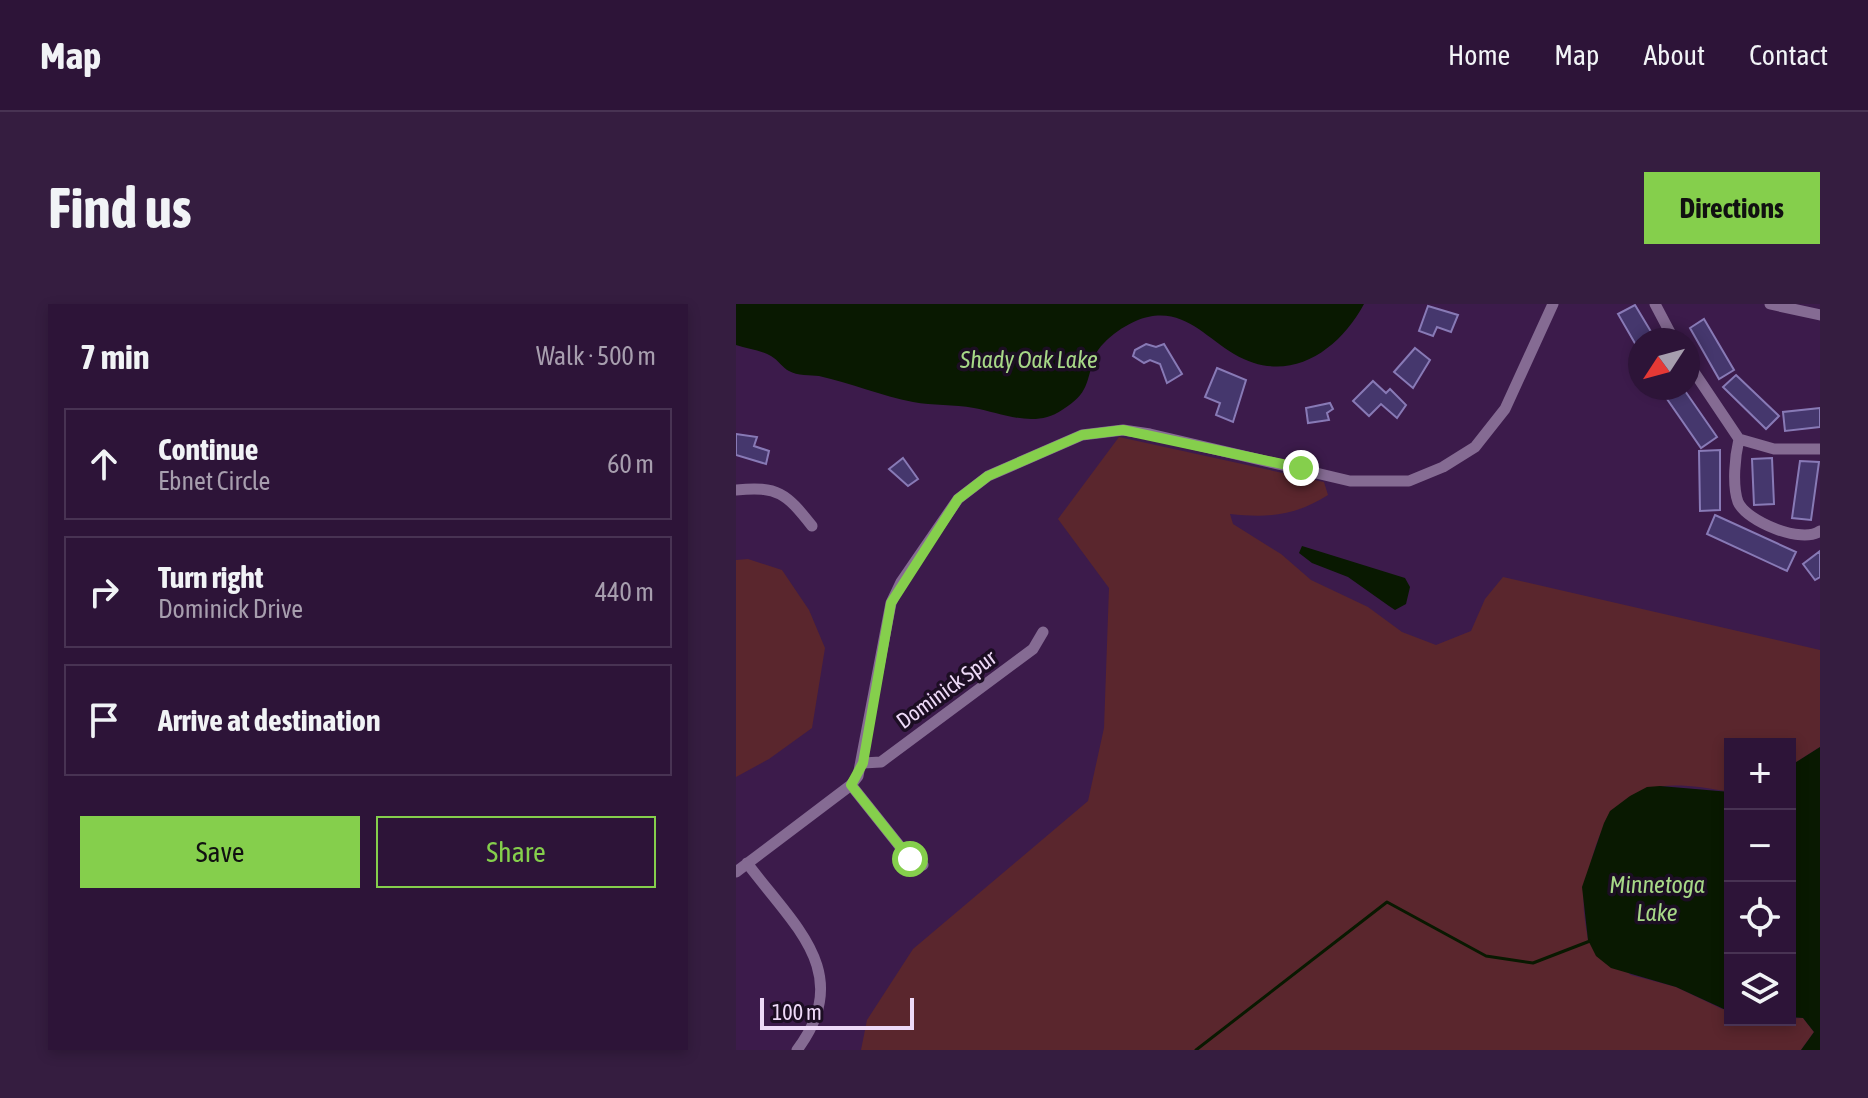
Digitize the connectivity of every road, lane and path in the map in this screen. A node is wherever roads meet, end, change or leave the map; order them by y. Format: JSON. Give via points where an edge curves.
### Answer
{"nodes":[{"id":1,"x":1553,"y":304,"type":"edge"},
{"id":2,"x":1655,"y":304,"type":"edge"},
{"id":3,"x":1770,"y":304,"type":"edge"},
{"id":4,"x":1820,"y":315,"type":"edge"},
{"id":5,"x":1668,"y":328,"type":"edge"},
{"id":6,"x":1700,"y":381,"type":"edge"},
{"id":7,"x":1739,"y":439,"type":"junction"},
{"id":8,"x":1820,"y":449,"type":"edge"},
{"id":9,"x":736,"y":490,"type":"edge"},
{"id":10,"x":812,"y":526,"type":"dead end"},
{"id":11,"x":1820,"y":531,"type":"edge"},
{"id":12,"x":1043,"y":632,"type":"dead end"},
{"id":13,"x":863,"y":763,"type":"junction"},
{"id":14,"x":851,"y":785,"type":"junction"},
{"id":15,"x":747,"y":863,"type":"junction"},
{"id":16,"x":923,"y":865,"type":"dead end"},
{"id":17,"x":736,"y":872,"type":"edge"},
{"id":18,"x":797,"y":1050,"type":"edge"}],
"edges":[{"from":1,"to":13,"type":"street","via":[[1492,429],[1455,461],[1409,481],[1350,481],[1123,430],[1082,435],[988,476],[958,499],[891,603]]},
{"from":2,"to":5,"type":"street"},
{"from":3,"to":4,"type":"street"},
{"from":6,"to":7,"type":"street"},
{"from":7,"to":8,"type":"street","via":[[1774,449]]},
{"from":7,"to":11,"type":"street","via":[[1737,497],[1742,508],[1799,537]]},
{"from":9,"to":10,"type":"street","via":[[774,490],[795,504]]},
{"from":12,"to":13,"type":"street","name":"Dominick Spur","via":[[1033,649],[881,762]]},
{"from":13,"to":14,"type":"street"},
{"from":14,"to":15,"type":"street"},
{"from":14,"to":16,"type":"street","via":[[910,859]]},
{"from":15,"to":17,"type":"street"},
{"from":15,"to":18,"type":"street","via":[[810,948],[822,979],[819,1014]]}]}
